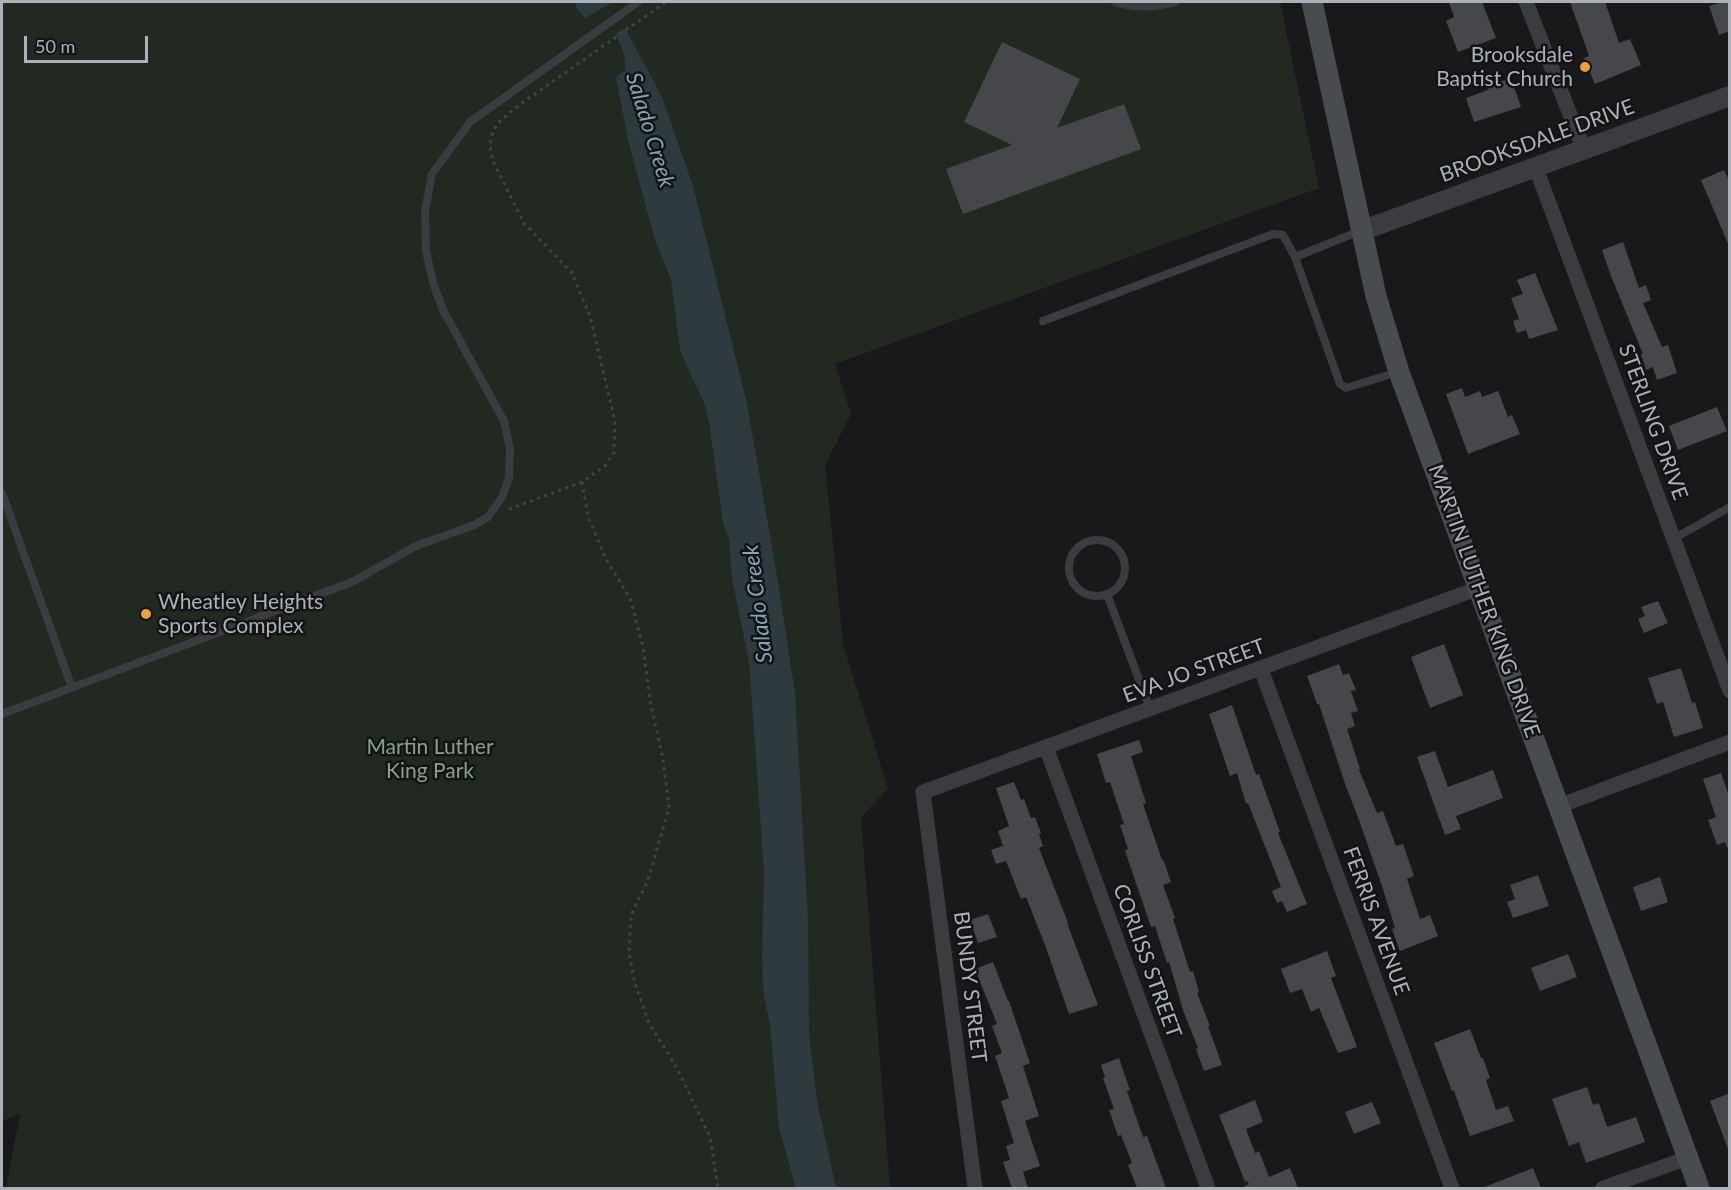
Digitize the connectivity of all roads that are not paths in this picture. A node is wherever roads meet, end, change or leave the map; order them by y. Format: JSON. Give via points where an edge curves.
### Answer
{"nodes":[{"id":1,"x":638,"y":2,"type":"edge"},
{"id":2,"x":1115,"y":2,"type":"edge"},
{"id":3,"x":1176,"y":2,"type":"edge"},
{"id":4,"x":1312,"y":2,"type":"edge"},
{"id":5,"x":1526,"y":2,"type":"edge"},
{"id":6,"x":1730,"y":96,"type":"edge"},
{"id":7,"x":1584,"y":150,"type":"junction"},
{"id":8,"x":1536,"y":168,"type":"junction"},
{"id":9,"x":1362,"y":231,"type":"junction"},
{"id":10,"x":1295,"y":257,"type":"junction"},
{"id":11,"x":1042,"y":321,"type":"dead end"},
{"id":12,"x":1399,"y":372,"type":"junction"},
{"id":13,"x":2,"y":492,"type":"edge"},
{"id":14,"x":1730,"y":507,"type":"edge"},
{"id":15,"x":1673,"y":539,"type":"junction"},
{"id":16,"x":1479,"y":588,"type":"junction"},
{"id":17,"x":1107,"y":594,"type":"junction"},
{"id":18,"x":1261,"y":669,"type":"junction"},
{"id":19,"x":72,"y":688,"type":"junction"},
{"id":20,"x":1730,"y":692,"type":"edge"},
{"id":21,"x":1150,"y":710,"type":"junction"},
{"id":22,"x":2,"y":714,"type":"edge"},
{"id":23,"x":1730,"y":741,"type":"edge"},
{"id":24,"x":1046,"y":747,"type":"junction"},
{"id":25,"x":923,"y":792,"type":"joint"},
{"id":26,"x":1558,"y":806,"type":"junction"},
{"id":27,"x":1688,"y":1158,"type":"junction"},
{"id":28,"x":975,"y":1188,"type":"edge"},
{"id":29,"x":1208,"y":1188,"type":"edge"},
{"id":30,"x":1452,"y":1188,"type":"edge"},
{"id":31,"x":1603,"y":1188,"type":"edge"},
{"id":32,"x":1699,"y":1188,"type":"edge"}],
"edges":[{"from":1,"to":19,"type":"lane","via":[[470,122],[432,174],[424,211],[433,283],[443,310],[504,421],[510,449],[509,478],[488,517],[416,546],[352,582]]},
{"from":2,"to":3,"type":"lane","via":[[1149,7]]},
{"from":4,"to":9,"type":"main road","name":"MARTIN LUTHER KING DRIVE"},
{"from":5,"to":7,"type":"street"},
{"from":6,"to":7,"type":"street","name":"BROOKSDALE DRIVE"},
{"from":7,"to":8,"type":"street","name":"BROOKSDALE DRIVE"},
{"from":8,"to":9,"type":"street","name":"BROOKSDALE DRIVE"},
{"from":8,"to":15,"type":"street","name":"STERLING DRIVE"},
{"from":9,"to":10,"type":"lane"},
{"from":9,"to":12,"type":"main road","name":"MARTIN LUTHER KING DRIVE"},
{"from":10,"to":11,"type":"lane","via":[[1283,235],[1273,234]]},
{"from":10,"to":12,"type":"lane","via":[[1340,384],[1346,388]]},
{"from":12,"to":16,"type":"main road","name":"MARTIN LUTHER KING DRIVE"},
{"from":13,"to":19,"type":"lane"},
{"from":14,"to":15,"type":"lane"},
{"from":15,"to":20,"type":"street","name":"STERLING DRIVE"},
{"from":16,"to":18,"type":"street","name":"EVA JO STREET"},
{"from":16,"to":26,"type":"main road","name":"MARTIN LUTHER KING DRIVE"},
{"from":17,"to":17,"type":"lane","via":[[1089,595],[1071,577],[1069,568],[1074,551],[1090,541],[1108,542],[1116,547],[1125,564],[1121,582]]},
{"from":17,"to":21,"type":"lane"},
{"from":18,"to":21,"type":"street","name":"EVA JO STREET"},
{"from":18,"to":30,"type":"street","name":"FERRIS AVENUE"},
{"from":19,"to":22,"type":"lane"},
{"from":21,"to":24,"type":"street","name":"EVA JO STREET"},
{"from":23,"to":26,"type":"street"},
{"from":24,"to":25,"type":"street","name":"EVA JO STREET"},
{"from":24,"to":29,"type":"street","name":"CORLISS STREET"},
{"from":25,"to":28,"type":"street","name":"BUNDY STREET"},
{"from":26,"to":27,"type":"main road","name":"MARTIN LUTHER KING DRIVE"},
{"from":27,"to":31,"type":"street"},
{"from":27,"to":32,"type":"main road","name":"MARTIN LUTHER KING DRIVE"}]}
